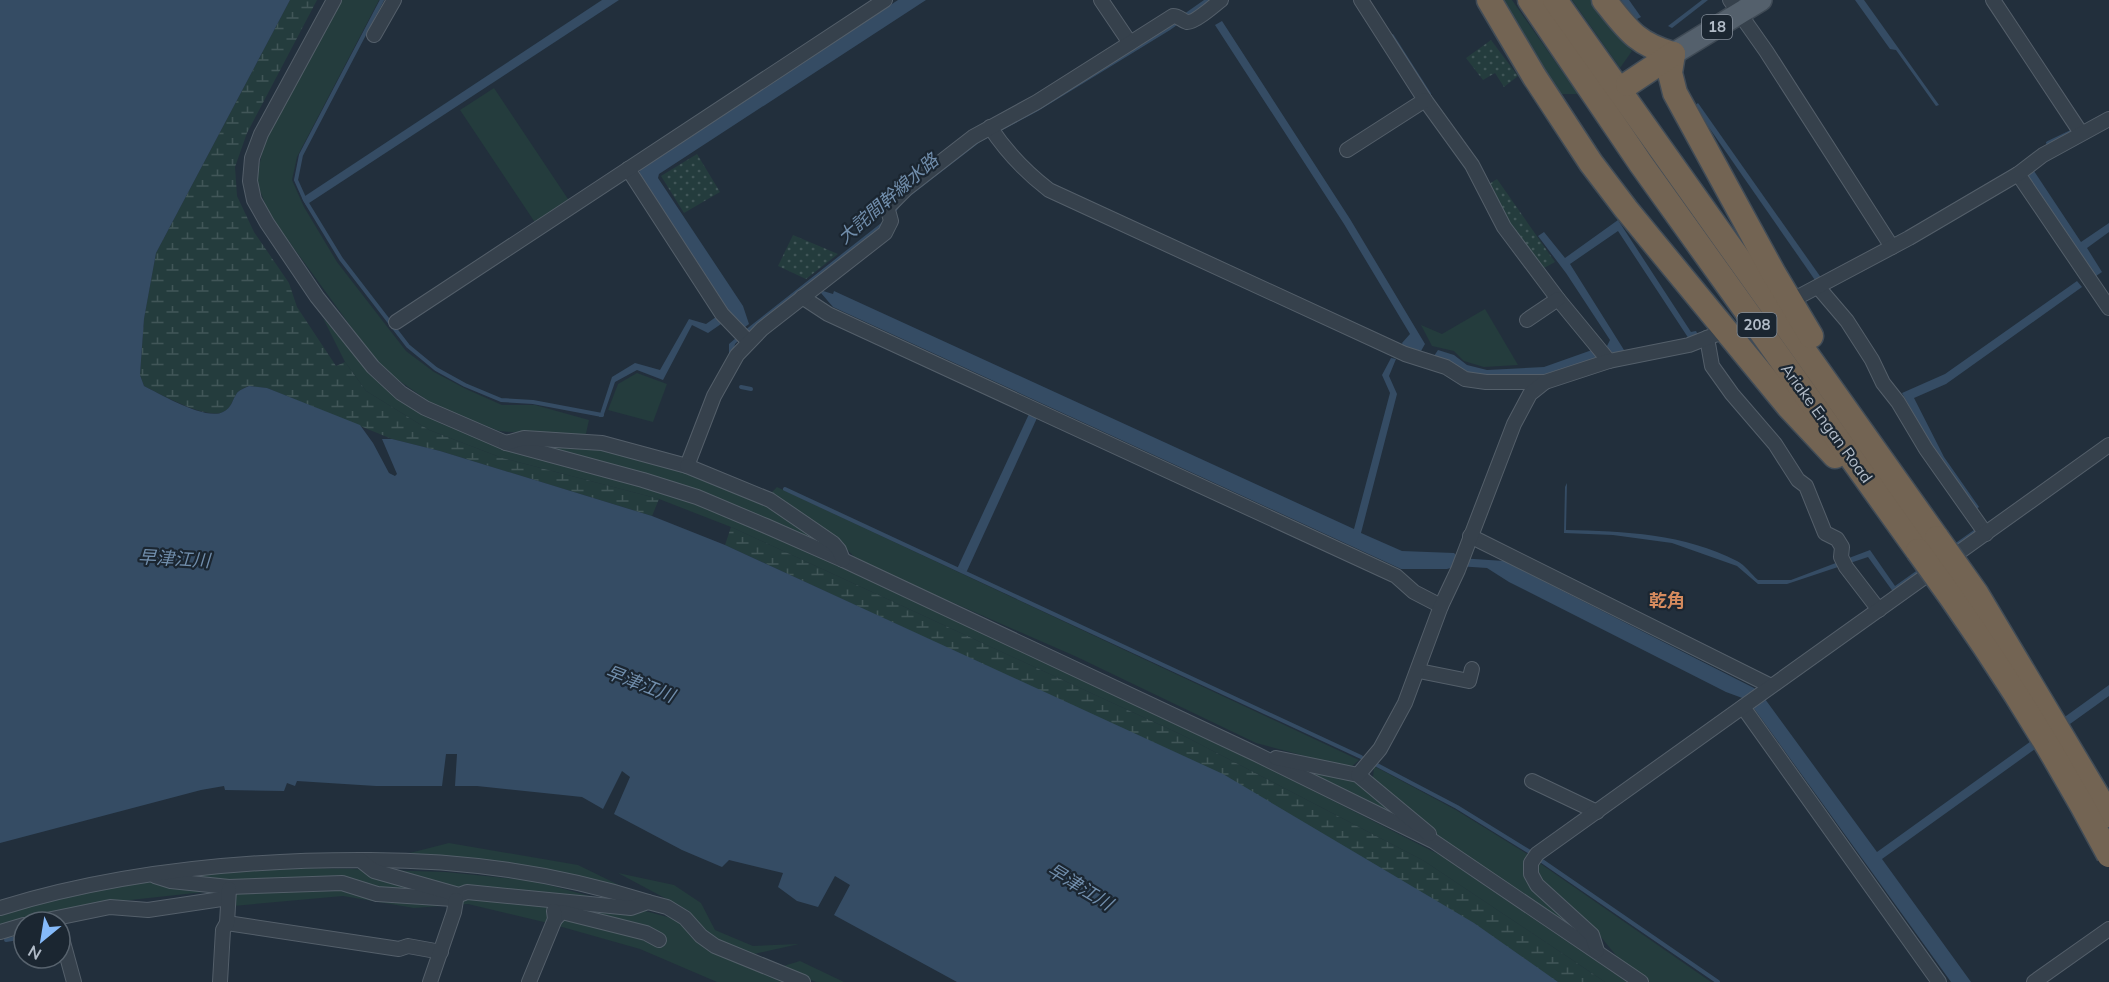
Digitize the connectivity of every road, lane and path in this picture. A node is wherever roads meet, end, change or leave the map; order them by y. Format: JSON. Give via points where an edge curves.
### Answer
{"nodes":[{"id":1,"x":334,"y":0,"type":"edge"},
{"id":2,"x":394,"y":0,"type":"edge"},
{"id":3,"x":885,"y":0,"type":"edge"},
{"id":4,"x":1101,"y":0,"type":"edge"},
{"id":5,"x":1221,"y":0,"type":"edge"},
{"id":6,"x":1361,"y":0,"type":"edge"},
{"id":7,"x":1489,"y":0,"type":"edge"},
{"id":8,"x":1530,"y":0,"type":"edge"},
{"id":9,"x":1555,"y":0,"type":"edge"},
{"id":10,"x":1604,"y":0,"type":"edge"},
{"id":11,"x":1761,"y":0,"type":"edge"},
{"id":12,"x":1994,"y":0,"type":"edge"},
{"id":13,"x":1734,"y":7,"type":"edge"},
{"id":14,"x":374,"y":35,"type":"dead end"},
{"id":15,"x":1130,"y":43,"type":"junction"},
{"id":16,"x":1673,"y":54,"type":"junction"},
{"id":17,"x":1608,"y":94,"type":"junction"},
{"id":18,"x":1425,"y":100,"type":"junction"},
{"id":19,"x":2109,"y":119,"type":"edge"},
{"id":20,"x":1567,"y":125,"type":"junction"},
{"id":21,"x":993,"y":132,"type":"junction"},
{"id":22,"x":2081,"y":133,"type":"junction"},
{"id":23,"x":1347,"y":150,"type":"dead end"},
{"id":24,"x":628,"y":170,"type":"junction"},
{"id":25,"x":2018,"y":174,"type":"junction"},
{"id":26,"x":1892,"y":247,"type":"junction"},
{"id":27,"x":1818,"y":287,"type":"junction"},
{"id":28,"x":802,"y":297,"type":"junction"},
{"id":29,"x":1798,"y":297,"type":"dead end"},
{"id":30,"x":1558,"y":299,"type":"junction"},
{"id":31,"x":2109,"y":308,"type":"edge"},
{"id":32,"x":1527,"y":320,"type":"dead end"},
{"id":33,"x":396,"y":322,"type":"dead end"},
{"id":34,"x":745,"y":338,"type":"junction"},
{"id":35,"x":1609,"y":361,"type":"junction"},
{"id":36,"x":1545,"y":382,"type":"junction"},
{"id":37,"x":507,"y":444,"type":"junction"},
{"id":38,"x":2109,"y":445,"type":"edge"},
{"id":39,"x":687,"y":466,"type":"junction"},
{"id":40,"x":1915,"y":507,"type":"junction"},
{"id":41,"x":1902,"y":528,"type":"junction"},
{"id":42,"x":1986,"y":534,"type":"junction"},
{"id":43,"x":1470,"y":536,"type":"junction"},
{"id":44,"x":1928,"y":545,"type":"junction"},
{"id":45,"x":843,"y":560,"type":"junction"},
{"id":46,"x":1441,"y":606,"type":"junction"},
{"id":47,"x":1879,"y":610,"type":"junction"},
{"id":48,"x":1472,"y":669,"type":"dead end"},
{"id":49,"x":1419,"y":671,"type":"junction"},
{"id":50,"x":1767,"y":689,"type":"junction"},
{"id":51,"x":1744,"y":706,"type":"junction"},
{"id":52,"x":1257,"y":754,"type":"junction"},
{"id":53,"x":1358,"y":775,"type":"junction"},
{"id":54,"x":1532,"y":781,"type":"dead end"},
{"id":55,"x":1597,"y":812,"type":"junction"},
{"id":56,"x":2109,"y":815,"type":"edge"},
{"id":57,"x":1433,"y":841,"type":"junction"},
{"id":58,"x":2109,"y":855,"type":"edge"},
{"id":59,"x":360,"y":860,"type":"junction"},
{"id":60,"x":150,"y":874,"type":"junction"},
{"id":61,"x":229,"y":893,"type":"junction"},
{"id":62,"x":457,"y":897,"type":"junction"},
{"id":63,"x":554,"y":900,"type":"junction"},
{"id":64,"x":648,"y":902,"type":"junction"},
{"id":65,"x":0,"y":908,"type":"edge"},
{"id":66,"x":72,"y":916,"type":"edge"},
{"id":67,"x":555,"y":919,"type":"junction"},
{"id":68,"x":227,"y":923,"type":"junction"},
{"id":69,"x":2109,"y":929,"type":"edge"},
{"id":70,"x":658,"y":940,"type":"dead end"},
{"id":71,"x":1597,"y":951,"type":"junction"},
{"id":72,"x":441,"y":952,"type":"junction"},
{"id":73,"x":220,"y":982,"type":"edge"},
{"id":74,"x":430,"y":982,"type":"edge"},
{"id":75,"x":529,"y":982,"type":"edge"},
{"id":76,"x":804,"y":982,"type":"edge"},
{"id":77,"x":1641,"y":982,"type":"edge"},
{"id":78,"x":1939,"y":982,"type":"edge"},
{"id":79,"x":2034,"y":982,"type":"edge"}],
"edges":[{"from":1,"to":37,"type":"street","via":[[261,134],[252,158],[250,181],[254,200],[317,297],[373,367],[424,408]]},
{"from":2,"to":14,"type":"street"},
{"from":3,"to":24,"type":"street"},
{"from":4,"to":15,"type":"street"},
{"from":5,"to":15,"type":"street","via":[[1193,21],[1173,16]]},
{"from":6,"to":18,"type":"street"},
{"from":7,"to":20,"type":"highway"},
{"from":8,"to":17,"type":"highway","name":"Ariake Engan Road","number":"208"},
{"from":9,"to":17,"type":"highway","name":"Ariake Engan Road","number":"208"},
{"from":10,"to":16,"type":"highway","via":[[1637,39]]},
{"from":11,"to":13,"type":"main road","number":"18"},
{"from":12,"to":22,"type":"street"},
{"from":13,"to":16,"type":"main road","number":"18"},
{"from":13,"to":26,"type":"street"},
{"from":15,"to":21,"type":"street"},
{"from":16,"to":17,"type":"highway"},
{"from":16,"to":40,"type":"highway","via":[[1670,73],[1675,93],[1838,387]]},
{"from":17,"to":20,"type":"highway"},
{"from":17,"to":40,"type":"highway","name":"Ariake Engan Road","number":"208"},
{"from":17,"to":41,"type":"highway","name":"Ariake Engan Road","number":"208","via":[[1648,173]]},
{"from":18,"to":23,"type":"street"},
{"from":18,"to":30,"type":"street","via":[[1472,165],[1504,227]]},
{"from":19,"to":22,"type":"street"},
{"from":20,"to":41,"type":"highway","via":[[1626,209],[1788,406]]},
{"from":21,"to":28,"type":"street","via":[[973,136],[906,189],[889,206],[885,233]]},
{"from":21,"to":36,"type":"street","via":[[1049,190],[1405,354],[1446,367],[1465,379]]},
{"from":22,"to":25,"type":"street"},
{"from":24,"to":33,"type":"street"},
{"from":24,"to":34,"type":"street","via":[[722,315]]},
{"from":25,"to":26,"type":"street"},
{"from":25,"to":31,"type":"street"},
{"from":26,"to":27,"type":"street"},
{"from":27,"to":29,"type":"street"},
{"from":27,"to":42,"type":"street","via":[[1846,321],[1926,449]]},
{"from":28,"to":34,"type":"street"},
{"from":28,"to":46,"type":"street","via":[[828,314],[1396,576],[1414,592]]},
{"from":30,"to":32,"type":"street"},
{"from":30,"to":35,"type":"street"},
{"from":34,"to":39,"type":"street","via":[[714,396]]},
{"from":35,"to":36,"type":"street"},
{"from":35,"to":47,"type":"street","via":[[1689,345],[1712,336],[1712,366],[1806,486],[1825,533],[1837,539],[1844,562]]},
{"from":36,"to":43,"type":"street","via":[[1523,404]]},
{"from":37,"to":39,"type":"street","via":[[524,438],[602,443]]},
{"from":37,"to":45,"type":"street","via":[[697,497]]},
{"from":38,"to":42,"type":"street"},
{"from":39,"to":45,"type":"street","via":[[770,500],[833,543]]},
{"from":40,"to":44,"type":"highway","name":"Ariake Engan Road","number":"208"},
{"from":41,"to":44,"type":"highway","name":"Ariake Engan Road","number":"208"},
{"from":42,"to":47,"type":"street"},
{"from":43,"to":46,"type":"street"},
{"from":43,"to":50,"type":"street"},
{"from":44,"to":56,"type":"highway","name":"Ariake Engan Road","number":"208","bridge":true,"via":[[1976,593]]},
{"from":44,"to":58,"type":"highway","name":"Ariake Engan Road","number":"208","bridge":true},
{"from":45,"to":52,"type":"street"},
{"from":46,"to":49,"type":"street"},
{"from":47,"to":50,"type":"street"},
{"from":48,"to":49,"type":"street","via":[[1469,681]]},
{"from":49,"to":53,"type":"street","via":[[1380,749]]},
{"from":50,"to":51,"type":"street"},
{"from":51,"to":55,"type":"street"},
{"from":51,"to":78,"type":"street"},
{"from":52,"to":53,"type":"street"},
{"from":52,"to":57,"type":"street"},
{"from":53,"to":57,"type":"street","via":[[1427,830]]},
{"from":54,"to":55,"type":"street"},
{"from":55,"to":71,"type":"street","via":[[1537,854],[1531,863],[1531,874],[1537,885],[1592,935]]},
{"from":57,"to":71,"type":"street"},
{"from":59,"to":60,"type":"street","via":[[239,864]]},
{"from":59,"to":62,"type":"street","via":[[374,872]]},
{"from":59,"to":64,"type":"street","via":[[439,863],[540,875]]},
{"from":60,"to":61,"type":"street"},
{"from":60,"to":65,"type":"street"},
{"from":61,"to":62,"type":"street","via":[[342,883],[377,894]]},
{"from":61,"to":66,"type":"street","via":[[147,910],[110,907]]},
{"from":61,"to":68,"type":"street"},
{"from":62,"to":63,"type":"street","via":[[467,892]]},
{"from":62,"to":72,"type":"street"},
{"from":63,"to":64,"type":"street","via":[[631,908]]},
{"from":63,"to":67,"type":"street"},
{"from":64,"to":76,"type":"street","via":[[686,918],[715,946]]},
{"from":67,"to":70,"type":"street","via":[[562,912],[646,933]]},
{"from":67,"to":75,"type":"street"},
{"from":68,"to":72,"type":"street"},
{"from":68,"to":73,"type":"street","via":[[223,930]]},
{"from":69,"to":79,"type":"street"},
{"from":71,"to":77,"type":"street"},
{"from":72,"to":74,"type":"street"}]}
